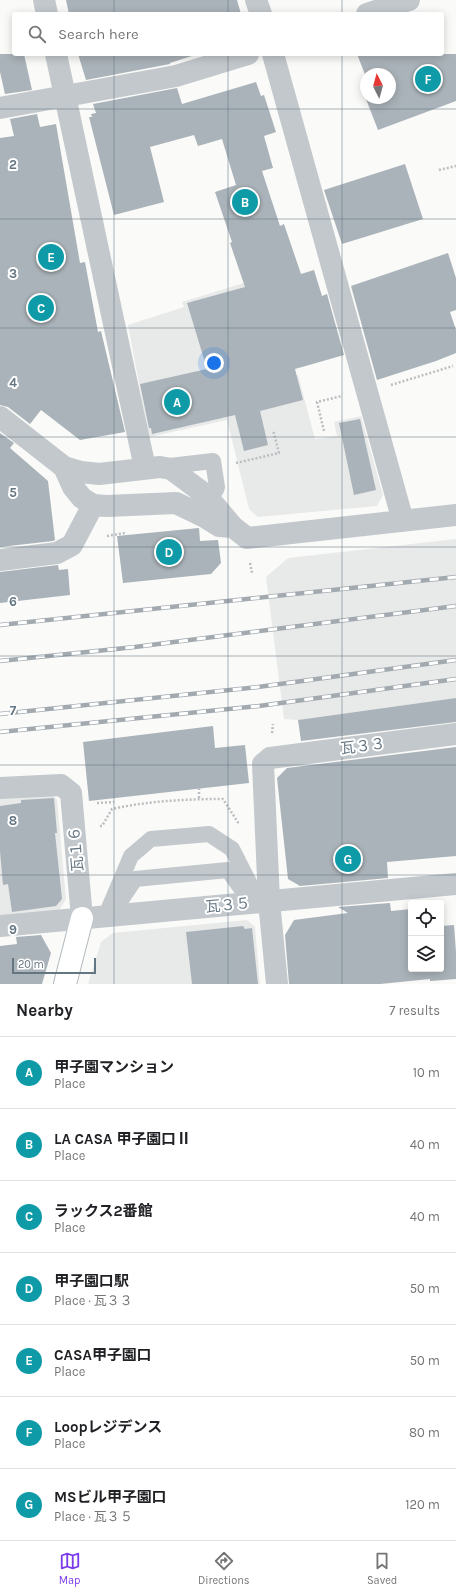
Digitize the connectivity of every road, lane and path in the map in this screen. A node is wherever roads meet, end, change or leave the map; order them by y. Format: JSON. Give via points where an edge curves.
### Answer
{"nodes":[{"id":1,"x":44,"y":0,"type":"edge"},
{"id":2,"x":256,"y":0,"type":"edge"},
{"id":3,"x":409,"y":0,"type":"edge"},
{"id":4,"x":47,"y":12,"type":"edge"},
{"id":5,"x":260,"y":12,"type":"edge"},
{"id":6,"x":374,"y":12,"type":"edge"},
{"id":7,"x":56,"y":56,"type":"edge"},
{"id":8,"x":241,"y":56,"type":"edge"},
{"id":9,"x":274,"y":56,"type":"edge"},
{"id":10,"x":65,"y":96,"type":"junction"},
{"id":11,"x":0,"y":108,"type":"edge"},
{"id":12,"x":456,"y":166,"type":"edge"},
{"id":13,"x":439,"y":170,"type":"dead end"},
{"id":14,"x":452,"y":366,"type":"dead end"},
{"id":15,"x":367,"y":391,"type":"junction"},
{"id":16,"x":0,"y":417,"type":"edge"},
{"id":17,"x":273,"y":430,"type":"dead end"},
{"id":18,"x":324,"y":431,"type":"dead end"},
{"id":19,"x":234,"y":463,"type":"dead end"},
{"id":20,"x":64,"y":467,"type":"junction"},
{"id":21,"x":153,"y":468,"type":"junction"},
{"id":22,"x":206,"y":495,"type":"junction"},
{"id":23,"x":93,"y":505,"type":"junction"},
{"id":24,"x":188,"y":509,"type":"junction"},
{"id":25,"x":456,"y":515,"type":"edge"},
{"id":26,"x":403,"y":521,"type":"junction"},
{"id":27,"x":233,"y":527,"type":"junction"},
{"id":28,"x":0,"y":560,"type":"edge"},
{"id":29,"x":456,"y":734,"type":"edge"},
{"id":30,"x":0,"y":788,"type":"edge"},
{"id":31,"x":199,"y":788,"type":"dead end"},
{"id":32,"x":199,"y":799,"type":"dead end"},
{"id":33,"x":456,"y":884,"type":"edge"},
{"id":34,"x":260,"y":902,"type":"junction"},
{"id":35,"x":109,"y":915,"type":"junction"},
{"id":36,"x":82,"y":918,"type":"junction"},
{"id":37,"x":0,"y":926,"type":"edge"},
{"id":38,"x":65,"y":984,"type":"edge"},
{"id":39,"x":277,"y":984,"type":"edge"}],
"edges":[{"from":1,"to":4,"type":"street"},
{"from":2,"to":5,"type":"street"},
{"from":3,"to":6,"type":"street"},
{"from":7,"to":10,"type":"street"},
{"from":8,"to":10,"type":"street","via":[[176,76]]},
{"from":9,"to":15,"type":"street"},
{"from":10,"to":11,"type":"street"},
{"from":10,"to":21,"type":"street"},
{"from":12,"to":13,"type":"path"},
{"from":14,"to":15,"type":"path"},
{"from":15,"to":18,"type":"path","via":[[317,402]]},
{"from":15,"to":26,"type":"street"},
{"from":16,"to":20,"type":"street"},
{"from":17,"to":19,"type":"path","via":[[279,452]]},
{"from":20,"to":21,"type":"street","via":[[99,474]]},
{"from":20,"to":23,"type":"street","via":[[72,487]]},
{"from":21,"to":22,"type":"street","via":[[171,468]]},
{"from":21,"to":22,"type":"lane","via":[[213,461],[217,487]]},
{"from":22,"to":24,"type":"lane"},
{"from":22,"to":27,"type":"street"},
{"from":23,"to":24,"type":"street","via":[[176,504]]},
{"from":23,"to":28,"type":"street","via":[[72,545],[57,553]]},
{"from":24,"to":27,"type":"street","via":[[218,526]]},
{"from":25,"to":26,"type":"street"},
{"from":26,"to":27,"type":"street","via":[[247,538]]},
{"from":29,"to":34,"type":"street","name":"瓦３３","via":[[270,758],[262,764]]},
{"from":30,"to":36,"type":"street","name":"瓦１６","via":[[61,785],[71,793]]},
{"from":31,"to":32,"type":"path"},
{"from":33,"to":34,"type":"street","name":"瓦３５"},
{"from":34,"to":35,"type":"street","name":"瓦３５"},
{"from":34,"to":35,"type":"lane","via":[[228,870],[135,879]]},
{"from":34,"to":35,"type":"lane","via":[[232,849],[208,834],[151,839],[131,856]]},
{"from":34,"to":39,"type":"street"},
{"from":35,"to":36,"type":"street","name":"瓦３５"},
{"from":36,"to":37,"type":"street","name":"瓦３５"},
{"from":36,"to":38,"type":"main road"}]}
